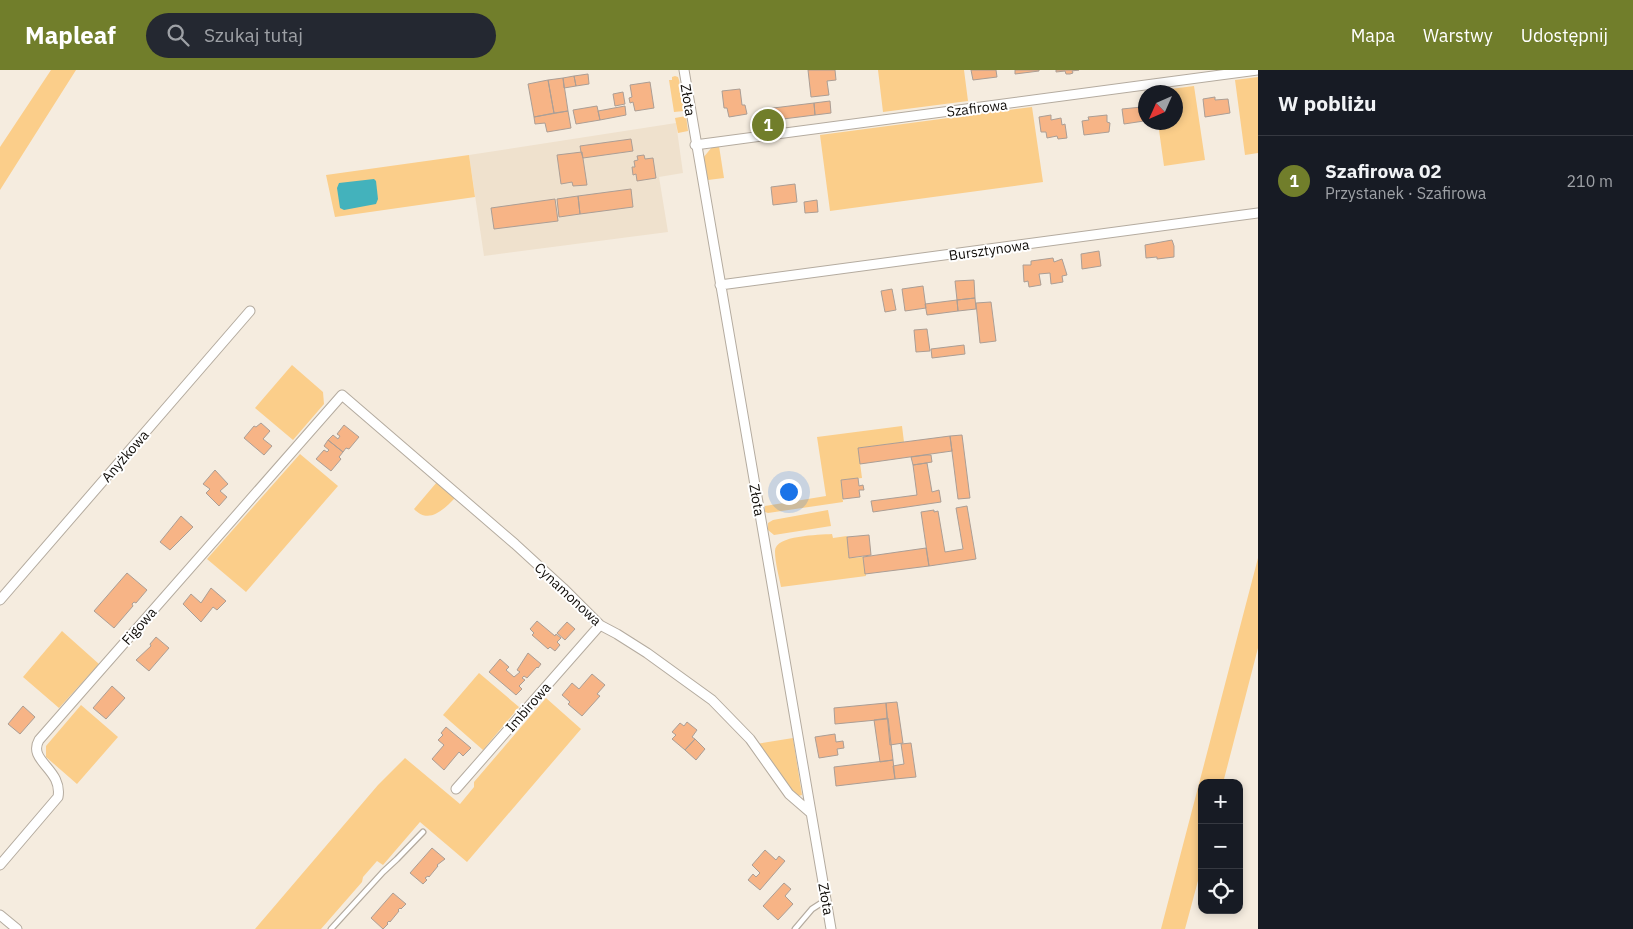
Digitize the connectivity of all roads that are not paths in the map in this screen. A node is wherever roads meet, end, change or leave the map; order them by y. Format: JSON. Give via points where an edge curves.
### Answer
{"nodes":[{"id":1,"x":684,"y":70,"type":"edge"},
{"id":2,"x":1258,"y":70,"type":"edge"},
{"id":3,"x":696,"y":144,"type":"junction"},
{"id":4,"x":1258,"y":213,"type":"edge"},
{"id":5,"x":720,"y":285,"type":"junction"},
{"id":6,"x":250,"y":311,"type":"dead end"},
{"id":7,"x":342,"y":395,"type":"joint"},
{"id":8,"x":0,"y":600,"type":"edge"},
{"id":9,"x":600,"y":625,"type":"junction"},
{"id":10,"x":456,"y":789,"type":"dead end"},
{"id":11,"x":811,"y":813,"type":"junction"},
{"id":12,"x":423,"y":832,"type":"dead end"},
{"id":13,"x":0,"y":865,"type":"edge"},
{"id":14,"x":826,"y":900,"type":"junction"},
{"id":15,"x":0,"y":915,"type":"edge"},
{"id":16,"x":17,"y":929,"type":"edge"},
{"id":17,"x":331,"y":929,"type":"edge"},
{"id":18,"x":795,"y":929,"type":"edge"},
{"id":19,"x":831,"y":929,"type":"edge"}],
"edges":[{"from":1,"to":3,"type":"street","name":"Złota"},
{"from":2,"to":3,"type":"street","name":"Szafirowa"},
{"from":3,"to":5,"type":"street","name":"Złota"},
{"from":4,"to":5,"type":"street","name":"Bursztynowa"},
{"from":5,"to":11,"type":"street","name":"Złota"},
{"from":6,"to":8,"type":"street","name":"Anyżkowa"},
{"from":7,"to":9,"type":"street","name":"Cynamonowa","via":[[515,544]]},
{"from":7,"to":13,"type":"street","name":"Figowa","via":[[39,740],[37,756],[52,771],[58,784],[58,797]]},
{"from":9,"to":10,"type":"street","name":"Imbirowa"},
{"from":9,"to":11,"type":"street","name":"Cynamonowa","via":[[647,653],[712,700],[750,739],[789,794]]},
{"from":11,"to":14,"type":"street","name":"Złota"},
{"from":12,"to":17,"type":"lane"},
{"from":14,"to":18,"type":"lane","via":[[812,909]]},
{"from":14,"to":19,"type":"street","name":"Złota"},
{"from":15,"to":16,"type":"street"}]}
